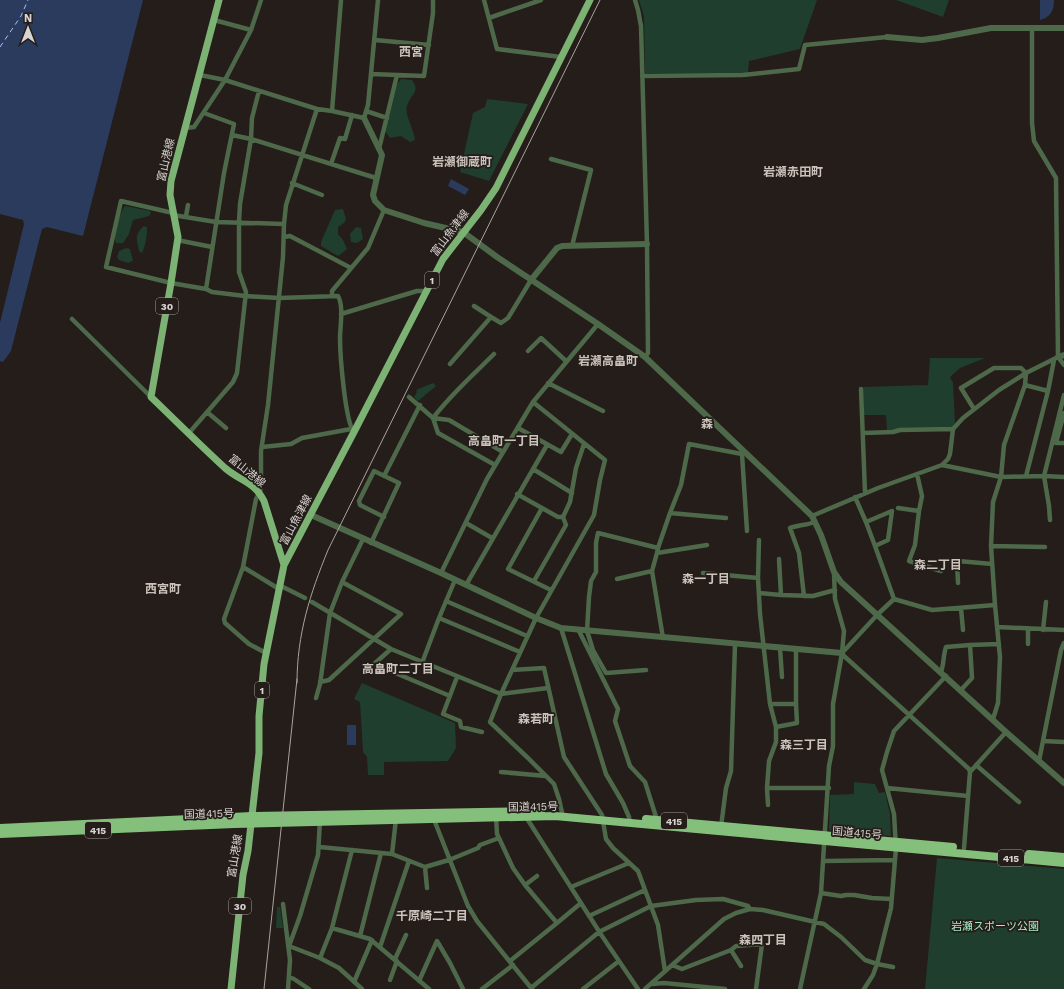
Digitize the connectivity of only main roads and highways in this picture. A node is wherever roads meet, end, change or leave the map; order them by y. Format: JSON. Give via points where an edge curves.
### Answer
{"nodes":[{"id":1,"x":219,"y":0,"type":"edge"},
{"id":2,"x":590,"y":0,"type":"edge"},
{"id":3,"x":284,"y":566,"type":"junction"},
{"id":4,"x":251,"y":820,"type":"junction"},
{"id":5,"x":0,"y":828,"type":"edge"},
{"id":6,"x":0,"y":834,"type":"edge"},
{"id":7,"x":896,"y":845,"type":"junction"},
{"id":8,"x":1064,"y":857,"type":"edge"},
{"id":9,"x":1064,"y":863,"type":"edge"},
{"id":10,"x":230,"y":989,"type":"edge"}],
"edges":[{"from":1,"to":3,"type":"main road","name":"富山港線","number":"30","via":[[171,181],[170,195],[178,237],[151,397],[226,469],[260,492]]},
{"from":2,"to":3,"type":"main road","name":"富山魚津線","number":"1","via":[[496,188],[443,259],[352,430]]},
{"from":3,"to":4,"type":"main road","name":"富山港線","number":"1","via":[[266,653],[259,716],[260,753]]},
{"from":4,"to":5,"type":"highway","name":"国道415号","number":"415"},
{"from":4,"to":6,"type":"highway","name":"国道415号","number":"415"},
{"from":4,"to":7,"type":"highway","name":"国道415号","number":"415","via":[[563,814]]},
{"from":4,"to":10,"type":"main road","name":"富山港線","number":"30"},
{"from":7,"to":8,"type":"highway","name":"国道415号","number":"415"},
{"from":7,"to":9,"type":"highway","name":"国道415号","number":"415"}]}
